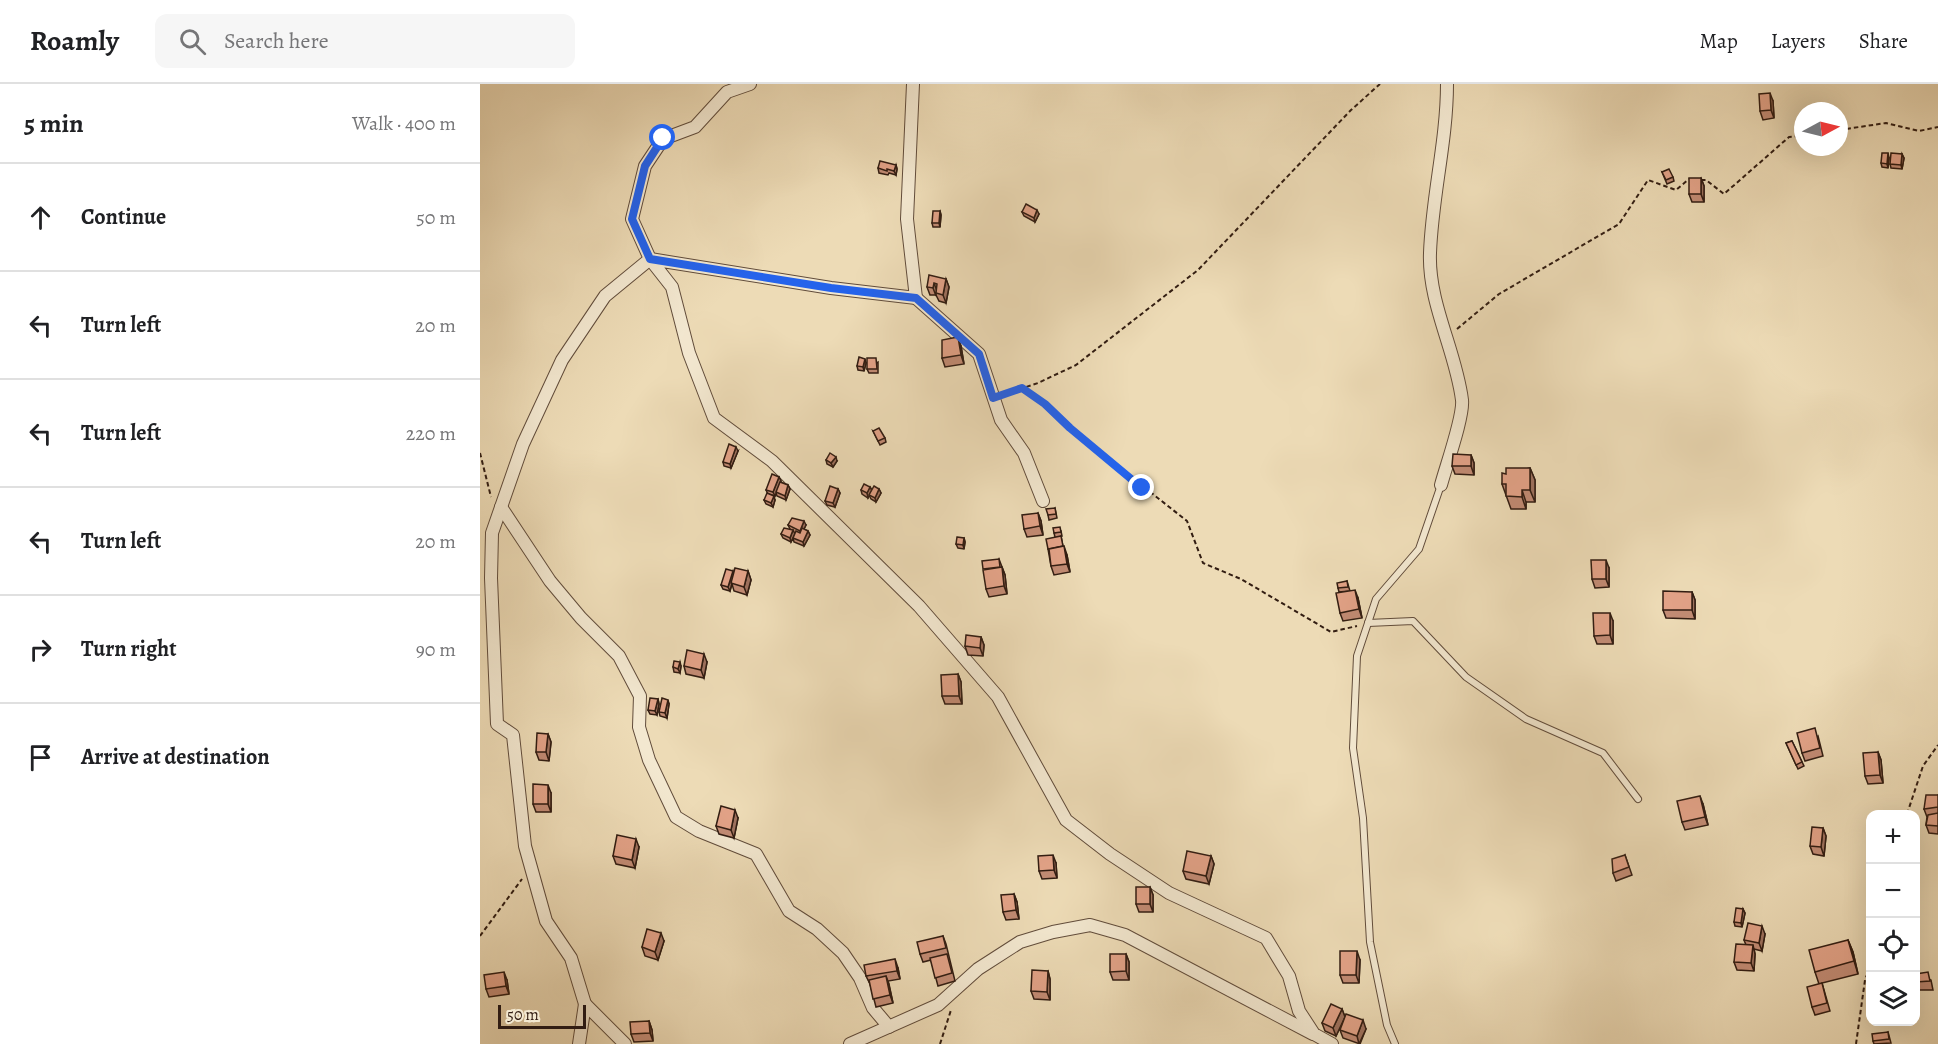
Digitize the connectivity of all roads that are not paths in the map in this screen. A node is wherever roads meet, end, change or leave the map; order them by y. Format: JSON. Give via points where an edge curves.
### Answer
{"nodes":[{"id":1,"x":750,"y":84,"type":"edge"},
{"id":2,"x":913,"y":84,"type":"edge"},
{"id":3,"x":1447,"y":84,"type":"edge"},
{"id":4,"x":650,"y":259,"type":"junction"},
{"id":5,"x":916,"y":298,"type":"junction"},
{"id":6,"x":1441,"y":485,"type":"joint"},
{"id":7,"x":1043,"y":501,"type":"dead end"},
{"id":8,"x":496,"y":506,"type":"junction"},
{"id":9,"x":1368,"y":623,"type":"junction"},
{"id":10,"x":1638,"y":799,"type":"dead end"},
{"id":11,"x":585,"y":1004,"type":"junction"},
{"id":12,"x":889,"y":1028,"type":"junction"},
{"id":13,"x":1314,"y":1034,"type":"junction"},
{"id":14,"x":579,"y":1044,"type":"edge"},
{"id":15,"x":625,"y":1044,"type":"edge"},
{"id":16,"x":850,"y":1044,"type":"edge"},
{"id":17,"x":1332,"y":1044,"type":"edge"},
{"id":18,"x":1395,"y":1044,"type":"edge"}],
"edges":[{"from":1,"to":4,"type":"street","via":[[727,92],[695,128],[663,138],[645,166],[632,219]]},
{"from":2,"to":5,"type":"street","via":[[907,219]]},
{"from":3,"to":6,"type":"street","via":[[1430,254],[1433,290],[1463,403]]},
{"from":4,"to":5,"type":"street"},
{"from":4,"to":8,"type":"street","via":[[605,296],[562,360]]},
{"from":4,"to":13,"type":"street","via":[[672,286],[689,353],[714,418],[772,461],[919,606],[998,697],[1066,820],[1169,893],[1266,938],[1288,976],[1299,1011]]},
{"from":5,"to":7,"type":"street","via":[[979,354],[1000,420],[1024,453]]},
{"from":6,"to":9,"type":"lane","via":[[1419,549],[1376,599]]},
{"from":8,"to":11,"type":"street","via":[[492,567],[497,724],[513,735],[525,846],[546,921],[572,958]]},
{"from":8,"to":12,"type":"street","via":[[550,581],[619,656],[640,696],[639,726],[649,760],[676,817],[699,831],[756,854],[789,911],[843,953],[873,1008]]},
{"from":9,"to":10,"type":"lane","via":[[1413,621],[1474,683],[1526,719],[1602,753]]},
{"from":9,"to":18,"type":"lane","via":[[1357,656],[1353,748],[1363,818],[1370,942],[1387,1025]]},
{"from":11,"to":14,"type":"street"},
{"from":11,"to":15,"type":"street"},
{"from":12,"to":13,"type":"street","via":[[938,1005],[978,969],[1020,942],[1090,925],[1125,935]]},
{"from":12,"to":16,"type":"street"},
{"from":13,"to":17,"type":"street"}]}
